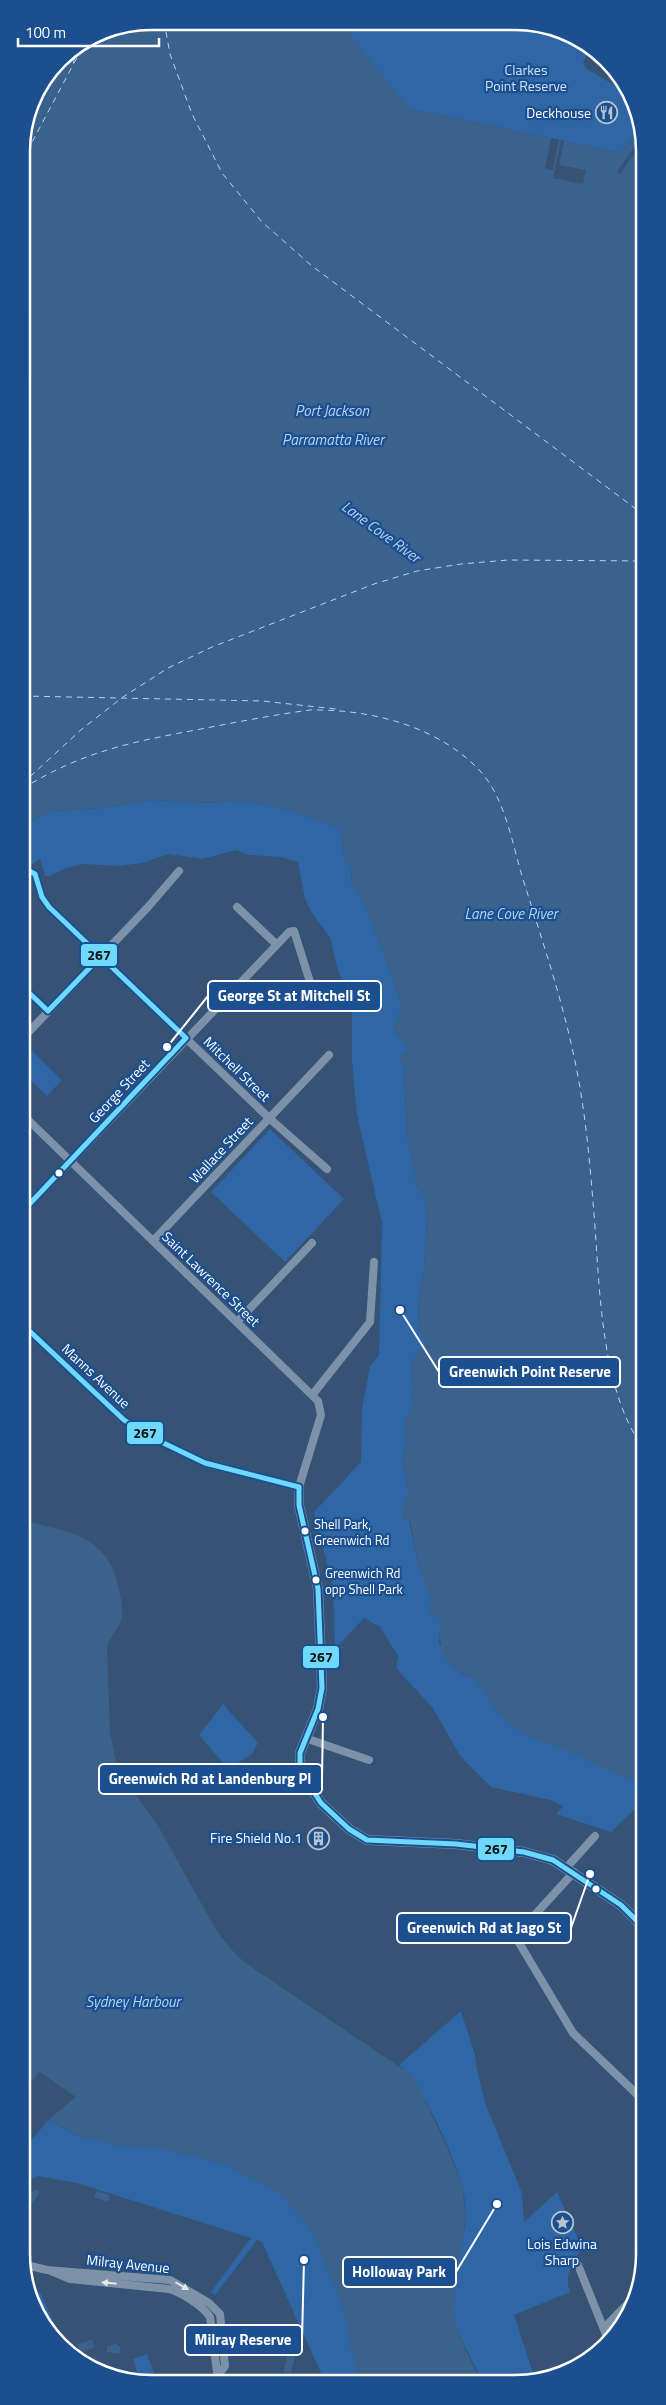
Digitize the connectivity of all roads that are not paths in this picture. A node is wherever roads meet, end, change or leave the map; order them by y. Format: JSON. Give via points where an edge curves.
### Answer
{"nodes":[{"id":1,"x":30,"y":871,"type":"edge"},
{"id":2,"x":179,"y":871,"type":"dead end"},
{"id":3,"x":237,"y":907,"type":"dead end"},
{"id":4,"x":276,"y":944,"type":"junction"},
{"id":5,"x":101,"y":956,"type":"junction"},
{"id":6,"x":311,"y":985,"type":"dead end"},
{"id":7,"x":30,"y":993,"type":"edge"},
{"id":8,"x":48,"y":1010,"type":"junction"},
{"id":9,"x":30,"y":1030,"type":"edge"},
{"id":10,"x":186,"y":1038,"type":"junction"},
{"id":11,"x":328,"y":1055,"type":"dead end"},
{"id":12,"x":269,"y":1118,"type":"junction"},
{"id":13,"x":30,"y":1122,"type":"edge"},
{"id":14,"x":70,"y":1161,"type":"junction"},
{"id":15,"x":327,"y":1169,"type":"dead end"},
{"id":16,"x":30,"y":1204,"type":"edge"},
{"id":17,"x":153,"y":1241,"type":"junction"},
{"id":18,"x":312,"y":1243,"type":"dead end"},
{"id":19,"x":374,"y":1262,"type":"dead end"},
{"id":20,"x":238,"y":1321,"type":"junction"},
{"id":21,"x":30,"y":1332,"type":"edge"},
{"id":22,"x":313,"y":1394,"type":"junction"},
{"id":23,"x":299,"y":1487,"type":"junction"},
{"id":24,"x":305,"y":1738,"type":"junction"},
{"id":25,"x":369,"y":1760,"type":"dead end"},
{"id":26,"x":595,"y":1836,"type":"dead end"},
{"id":27,"x":570,"y":1870,"type":"junction"},
{"id":28,"x":636,"y":1917,"type":"edge"},
{"id":29,"x":636,"y":2093,"type":"edge"},
{"id":30,"x":576,"y":2260,"type":"dead end"},
{"id":31,"x":31,"y":2266,"type":"edge"},
{"id":32,"x":623,"y":2309,"type":"edge"},
{"id":33,"x":604,"y":2328,"type":"junction"},
{"id":34,"x":606,"y":2334,"type":"edge"},
{"id":35,"x":220,"y":2375,"type":"edge"}],
"edges":[{"from":1,"to":5,"type":"street","name":"Mitchell Street","via":[[35,874],[46,904]]},
{"from":2,"to":5,"type":"street"},
{"from":3,"to":4,"type":"street"},
{"from":4,"to":6,"type":"street","name":"George Street","via":[[294,931]]},
{"from":4,"to":10,"type":"street","name":"George Street"},
{"from":5,"to":8,"type":"street"},
{"from":5,"to":10,"type":"street","name":"Mitchell Street"},
{"from":7,"to":8,"type":"street"},
{"from":8,"to":9,"type":"street"},
{"from":10,"to":12,"type":"street","name":"Mitchell Street"},
{"from":10,"to":14,"type":"street","name":"George Street"},
{"from":11,"to":12,"type":"street","name":"Wallace Street"},
{"from":12,"to":15,"type":"street","name":"Mitchell Street"},
{"from":12,"to":17,"type":"street","name":"Wallace Street"},
{"from":13,"to":14,"type":"street","name":"Saint Lawrence Street"},
{"from":14,"to":16,"type":"street","name":"George Street"},
{"from":14,"to":17,"type":"street","name":"Saint Lawrence Street"},
{"from":17,"to":20,"type":"street","name":"Saint Lawrence Street"},
{"from":18,"to":20,"type":"street"},
{"from":19,"to":22,"type":"street","via":[[370,1322]]},
{"from":20,"to":22,"type":"street","name":"Saint Lawrence Street"},
{"from":21,"to":23,"type":"street","name":"Manns Avenue","via":[[124,1420],[153,1438],[205,1463]]},
{"from":22,"to":23,"type":"street","name":"Saint Lawrence Street","via":[[321,1415]]},
{"from":23,"to":24,"type":"street","via":[[299,1505],[318,1590],[322,1688],[318,1708]]},
{"from":24,"to":25,"type":"street"},
{"from":24,"to":27,"type":"street","via":[[300,1762],[307,1781],[321,1804],[357,1836],[378,1842],[456,1844],[524,1852],[554,1860]]},
{"from":26,"to":27,"type":"street"},
{"from":27,"to":28,"type":"street"},
{"from":27,"to":29,"type":"street","via":[[520,1931],[518,1941],[573,2033]]},
{"from":30,"to":33,"type":"street"},
{"from":31,"to":35,"type":"street","name":"Milray Avenue","via":[[170,2280],[182,2286],[215,2307],[220,2316],[225,2366]]},
{"from":32,"to":33,"type":"street"},
{"from":33,"to":34,"type":"street"}]}
